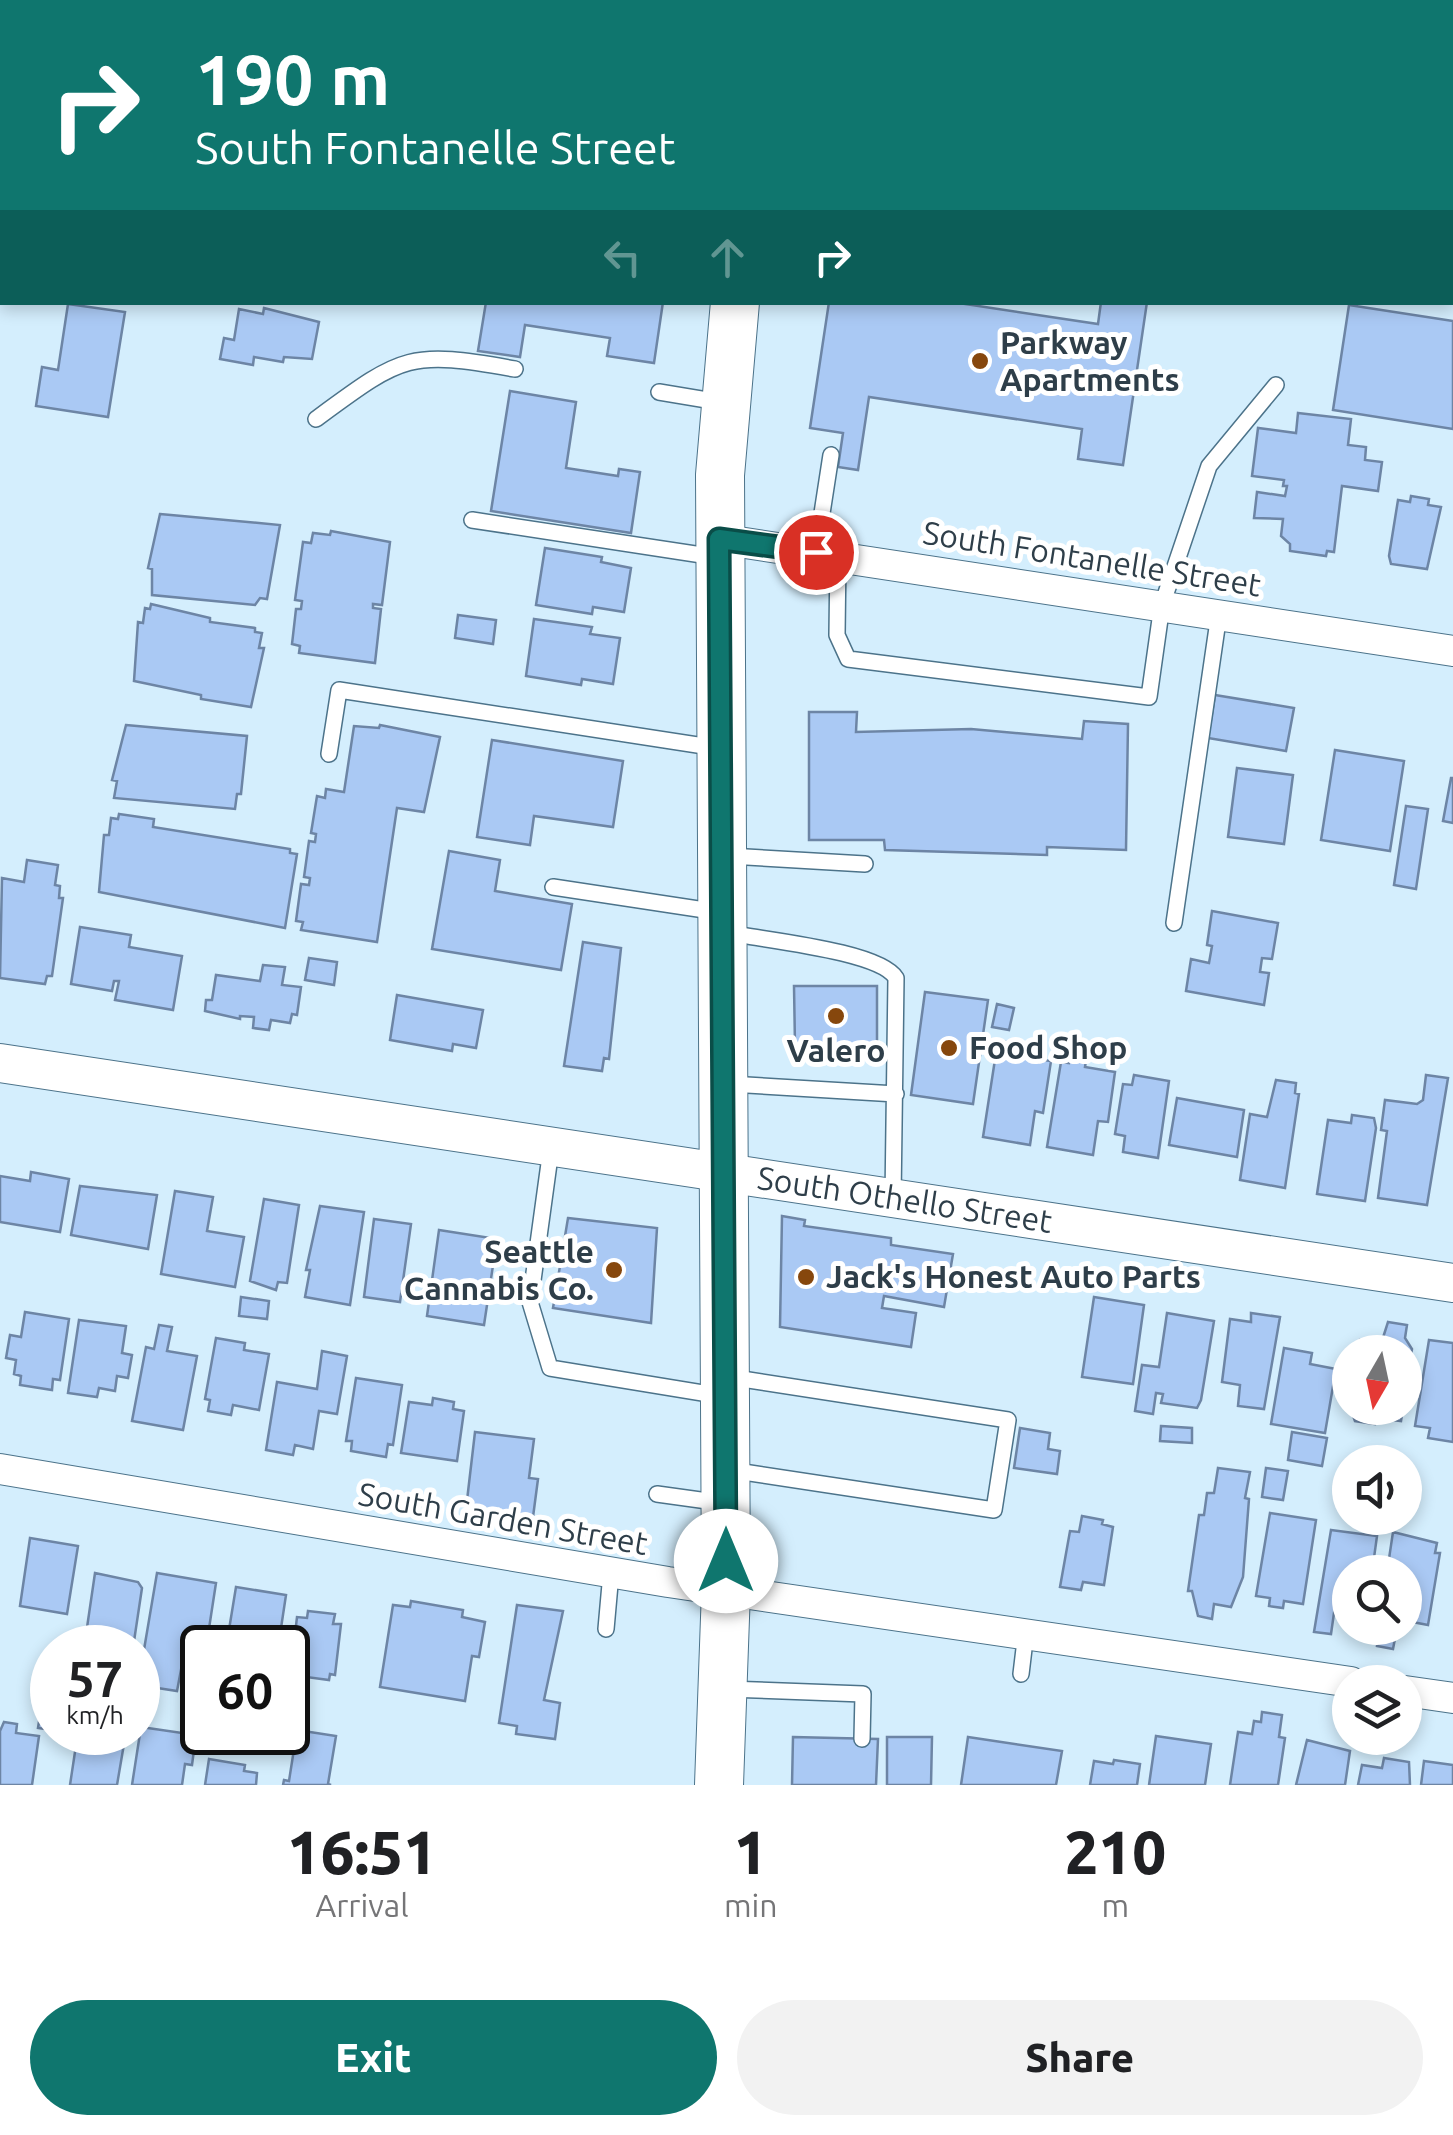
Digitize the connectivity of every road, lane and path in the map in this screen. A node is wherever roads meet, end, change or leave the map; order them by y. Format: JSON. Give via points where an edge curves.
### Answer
{"nodes":[{"id":1,"x":735,"y":305,"type":"edge"},
{"id":2,"x":515,"y":370,"type":"dead end"},
{"id":3,"x":1276,"y":385,"type":"dead end"},
{"id":4,"x":659,"y":392,"type":"dead end"},
{"id":5,"x":723,"y":402,"type":"junction"},
{"id":6,"x":316,"y":419,"type":"dead end"},
{"id":7,"x":831,"y":455,"type":"dead end"},
{"id":8,"x":472,"y":520,"type":"dead end"},
{"id":9,"x":719,"y":548,"type":"junction"},
{"id":10,"x":827,"y":553,"type":"junction"},
{"id":11,"x":1162,"y":605,"type":"junction"},
{"id":12,"x":1219,"y":614,"type":"junction"},
{"id":13,"x":1453,"y":652,"type":"edge"},
{"id":14,"x":721,"y":748,"type":"junction"},
{"id":15,"x":329,"y":754,"type":"dead end"},
{"id":16,"x":722,"y":856,"type":"junction"},
{"id":17,"x":865,"y":864,"type":"dead end"},
{"id":18,"x":553,"y":887,"type":"dead end"},
{"id":19,"x":722,"y":922,"type":"junction"},
{"id":20,"x":1174,"y":923,"type":"dead end"},
{"id":21,"x":0,"y":1063,"type":"edge"},
{"id":22,"x":724,"y":1084,"type":"junction"},
{"id":23,"x":896,"y":1094,"type":"junction"},
{"id":24,"x":552,"y":1146,"type":"junction"},
{"id":25,"x":724,"y":1172,"type":"junction"},
{"id":26,"x":893,"y":1198,"type":"junction"},
{"id":27,"x":1453,"y":1283,"type":"edge"},
{"id":28,"x":725,"y":1387,"type":"junction"},
{"id":29,"x":0,"y":1469,"type":"edge"},
{"id":30,"x":725,"y":1486,"type":"junction"},
{"id":31,"x":657,"y":1494,"type":"dead end"},
{"id":32,"x":610,"y":1572,"type":"junction"},
{"id":33,"x":726,"y":1590,"type":"junction"},
{"id":34,"x":606,"y":1628,"type":"dead end"},
{"id":35,"x":1026,"y":1632,"type":"junction"},
{"id":36,"x":1021,"y":1674,"type":"dead end"},
{"id":37,"x":1332,"y":1679,"type":"edge"},
{"id":38,"x":722,"y":1689,"type":"junction"},
{"id":39,"x":1422,"y":1693,"type":"edge"},
{"id":40,"x":1453,"y":1698,"type":"edge"},
{"id":41,"x":862,"y":1738,"type":"dead end"},
{"id":42,"x":719,"y":1785,"type":"edge"}],
"edges":[{"from":1,"to":5,"type":"main road"},
{"from":2,"to":6,"type":"lane","via":[[444,356],[413,359],[379,373]]},
{"from":3,"to":11,"type":"lane","via":[[1210,466]]},
{"from":4,"to":5,"type":"lane"},
{"from":5,"to":9,"type":"main road"},
{"from":7,"to":10,"type":"lane"},
{"from":8,"to":9,"type":"lane"},
{"from":9,"to":10,"type":"street","name":"South Fontanelle Street"},
{"from":9,"to":14,"type":"main road"},
{"from":10,"to":11,"type":"street","name":"South Fontanelle Street"},
{"from":10,"to":11,"type":"lane","via":[[837,635],[848,659],[861,663],[1148,696]]},
{"from":11,"to":12,"type":"street","name":"South Fontanelle Street"},
{"from":12,"to":13,"type":"street","name":"South Fontanelle Street"},
{"from":12,"to":20,"type":"lane"},
{"from":14,"to":15,"type":"lane","via":[[338,690]]},
{"from":14,"to":16,"type":"main road"},
{"from":16,"to":17,"type":"lane"},
{"from":16,"to":19,"type":"main road"},
{"from":18,"to":19,"type":"lane"},
{"from":19,"to":22,"type":"main road"},
{"from":19,"to":23,"type":"lane","via":[[892,970]]},
{"from":21,"to":24,"type":"street","name":"South Othello Street"},
{"from":22,"to":23,"type":"lane"},
{"from":22,"to":25,"type":"main road"},
{"from":23,"to":26,"type":"lane"},
{"from":24,"to":25,"type":"street","name":"South Othello Street"},
{"from":24,"to":28,"type":"lane","via":[[530,1302],[550,1368]]},
{"from":25,"to":26,"type":"street","name":"South Othello Street"},
{"from":25,"to":28,"type":"main road"},
{"from":26,"to":27,"type":"street","name":"South Othello Street"},
{"from":28,"to":30,"type":"main road"},
{"from":28,"to":30,"type":"lane","via":[[1008,1420],[994,1510]]},
{"from":29,"to":32,"type":"street","name":"South Garden Street"},
{"from":30,"to":31,"type":"lane"},
{"from":30,"to":33,"type":"main road"},
{"from":32,"to":33,"type":"street","name":"South Garden Street"},
{"from":32,"to":34,"type":"lane"},
{"from":33,"to":35,"type":"street","name":"South Garden Street"},
{"from":33,"to":38,"type":"main road"},
{"from":35,"to":36,"type":"lane"},
{"from":35,"to":37,"type":"street","name":"South Garden Street"},
{"from":38,"to":41,"type":"lane","via":[[863,1694]]},
{"from":38,"to":42,"type":"main road"},
{"from":39,"to":40,"type":"street"}]}
